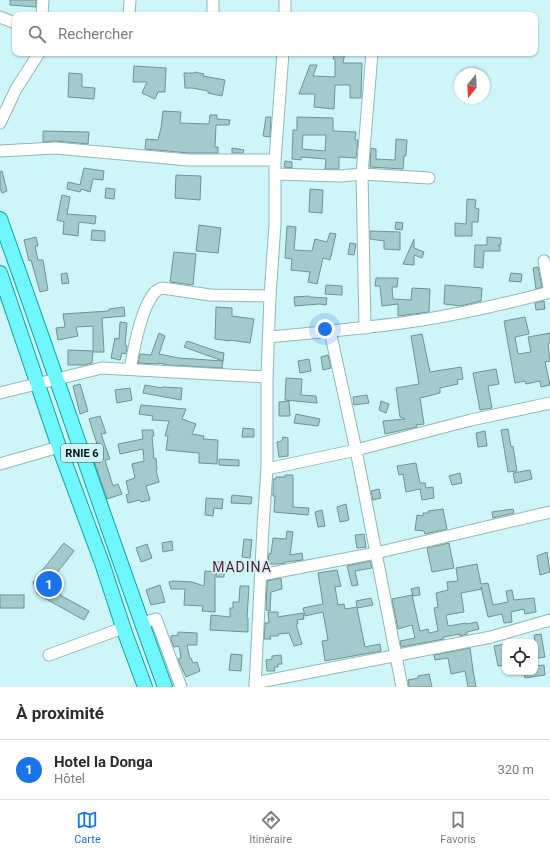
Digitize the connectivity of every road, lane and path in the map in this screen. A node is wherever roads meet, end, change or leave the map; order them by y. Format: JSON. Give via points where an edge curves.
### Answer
{"nodes":[{"id":1,"x":43,"y":0,"type":"edge"},
{"id":2,"x":130,"y":0,"type":"edge"},
{"id":3,"x":213,"y":0,"type":"edge"},
{"id":4,"x":285,"y":0,"type":"edge"},
{"id":5,"x":42,"y":12,"type":"edge"},
{"id":6,"x":129,"y":12,"type":"edge"},
{"id":7,"x":213,"y":12,"type":"edge"},
{"id":8,"x":285,"y":12,"type":"edge"},
{"id":9,"x":0,"y":17,"type":"edge"},
{"id":10,"x":12,"y":22,"type":"edge"},
{"id":11,"x":37,"y":56,"type":"edge"},
{"id":12,"x":283,"y":56,"type":"edge"},
{"id":13,"x":372,"y":56,"type":"edge"},
{"id":14,"x":0,"y":123,"type":"edge"},
{"id":15,"x":0,"y":151,"type":"edge"},
{"id":16,"x":275,"y":160,"type":"junction"},
{"id":17,"x":275,"y":174,"type":"junction"},
{"id":18,"x":362,"y":174,"type":"junction"},
{"id":19,"x":429,"y":178,"type":"dead end"},
{"id":20,"x":0,"y":218,"type":"edge"},
{"id":21,"x":544,"y":261,"type":"dead end"},
{"id":22,"x":0,"y":273,"type":"edge"},
{"id":23,"x":550,"y":292,"type":"edge"},
{"id":24,"x":270,"y":296,"type":"junction"},
{"id":25,"x":365,"y":328,"type":"junction"},
{"id":26,"x":330,"y":331,"type":"junction"},
{"id":27,"x":270,"y":337,"type":"junction"},
{"id":28,"x":130,"y":369,"type":"junction"},
{"id":29,"x":267,"y":377,"type":"junction"},
{"id":30,"x":56,"y":379,"type":"junction"},
{"id":31,"x":38,"y":384,"type":"junction"},
{"id":32,"x":0,"y":393,"type":"edge"},
{"id":33,"x":550,"y":403,"type":"edge"},
{"id":34,"x":59,"y":447,"type":"junction"},
{"id":35,"x":356,"y":450,"type":"junction"},
{"id":36,"x":0,"y":464,"type":"edge"},
{"id":37,"x":267,"y":469,"type":"junction"},
{"id":38,"x":550,"y":512,"type":"edge"},
{"id":39,"x":376,"y":553,"type":"junction"},
{"id":40,"x":119,"y":558,"type":"junction"},
{"id":41,"x":102,"y":563,"type":"junction"},
{"id":42,"x":260,"y":575,"type":"junction"},
{"id":43,"x":550,"y":620,"type":"edge"},
{"id":44,"x":142,"y":623,"type":"junction"},
{"id":45,"x":123,"y":628,"type":"junction"},
{"id":46,"x":49,"y":655,"type":"dead end"},
{"id":47,"x":395,"y":655,"type":"junction"},
{"id":48,"x":255,"y":685,"type":"edge"},
{"id":49,"x":145,"y":687,"type":"edge"},
{"id":50,"x":165,"y":687,"type":"edge"},
{"id":51,"x":181,"y":687,"type":"edge"},
{"id":52,"x":402,"y":687,"type":"edge"}],
"edges":[{"from":1,"to":5,"type":"street"},
{"from":2,"to":6,"type":"street"},
{"from":3,"to":7,"type":"street"},
{"from":4,"to":8,"type":"street"},
{"from":9,"to":10,"type":"street"},
{"from":11,"to":14,"type":"street","via":[[16,89]]},
{"from":12,"to":16,"type":"street"},
{"from":13,"to":18,"type":"street"},
{"from":15,"to":16,"type":"street","via":[[55,148],[189,160]]},
{"from":16,"to":17,"type":"street"},
{"from":17,"to":18,"type":"street"},
{"from":17,"to":24,"type":"street","via":[[275,224]]},
{"from":18,"to":19,"type":"street"},
{"from":18,"to":25,"type":"street"},
{"from":20,"to":30,"type":"main road","number":"RNIE 6"},
{"from":21,"to":23,"type":"street"},
{"from":22,"to":31,"type":"main road","number":"RNIE 6"},
{"from":23,"to":25,"type":"street","via":[[495,306]]},
{"from":24,"to":27,"type":"street"},
{"from":24,"to":28,"type":"street","via":[[210,295],[162,288],[156,291],[142,318]]},
{"from":25,"to":26,"type":"street"},
{"from":26,"to":27,"type":"street"},
{"from":26,"to":35,"type":"street"},
{"from":27,"to":29,"type":"street"},
{"from":28,"to":29,"type":"street"},
{"from":28,"to":30,"type":"street","via":[[102,368]]},
{"from":29,"to":37,"type":"street"},
{"from":30,"to":31,"type":"street"},
{"from":30,"to":40,"type":"main road","number":"RNIE 6"},
{"from":31,"to":32,"type":"street"},
{"from":31,"to":34,"type":"main road","number":"RNIE 6"},
{"from":33,"to":35,"type":"street","via":[[471,420]]},
{"from":34,"to":36,"type":"street"},
{"from":34,"to":41,"type":"main road","number":"RNIE 6"},
{"from":35,"to":37,"type":"street"},
{"from":35,"to":39,"type":"street"},
{"from":37,"to":42,"type":"street"},
{"from":38,"to":39,"type":"street"},
{"from":39,"to":42,"type":"street"},
{"from":39,"to":47,"type":"street"},
{"from":40,"to":41,"type":"main road"},
{"from":40,"to":44,"type":"main road","number":"RNIE 6"},
{"from":41,"to":45,"type":"main road","number":"RNIE 6"},
{"from":42,"to":48,"type":"street"},
{"from":43,"to":47,"type":"street","via":[[491,637]]},
{"from":44,"to":50,"type":"main road","number":"RNIE 6"},
{"from":44,"to":51,"type":"street","via":[[156,619]]},
{"from":45,"to":46,"type":"street"},
{"from":45,"to":49,"type":"main road","number":"RNIE 6"},
{"from":47,"to":48,"type":"street"},
{"from":47,"to":52,"type":"street"}]}
